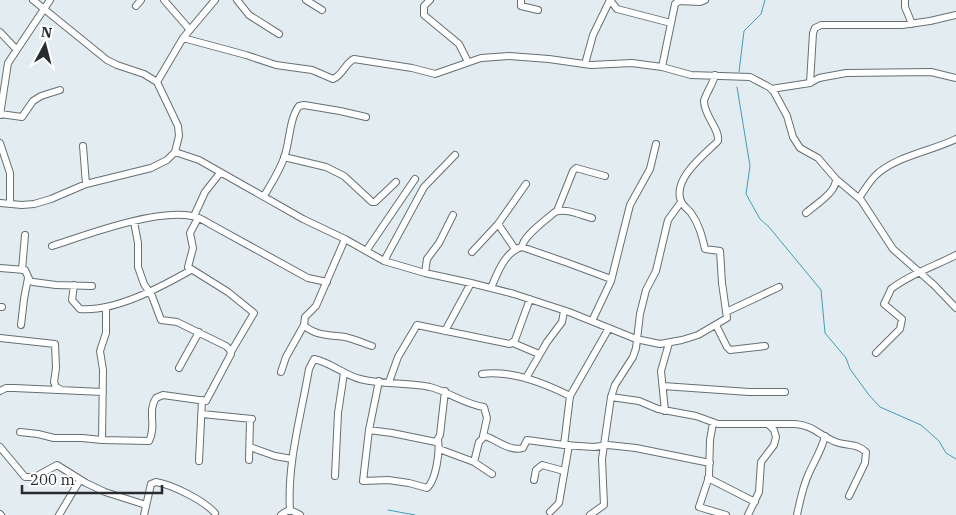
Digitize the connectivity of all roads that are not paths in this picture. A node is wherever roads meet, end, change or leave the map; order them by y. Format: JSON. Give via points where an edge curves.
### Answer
{"nodes":[{"id":1,"x":33,"y":0,"type":"edge"},
{"id":2,"x":50,"y":0,"type":"edge"},
{"id":3,"x":141,"y":0,"type":"edge"},
{"id":4,"x":164,"y":0,"type":"edge"},
{"id":5,"x":215,"y":0,"type":"edge"},
{"id":6,"x":237,"y":0,"type":"edge"},
{"id":7,"x":306,"y":0,"type":"edge"},
{"id":8,"x":430,"y":0,"type":"edge"},
{"id":9,"x":521,"y":0,"type":"edge"},
{"id":10,"x":610,"y":0,"type":"edge"},
{"id":11,"x":705,"y":0,"type":"edge"},
{"id":12,"x":905,"y":0,"type":"edge"},
{"id":13,"x":136,"y":6,"type":"dead end"},
{"id":14,"x":44,"y":10,"type":"junction"},
{"id":15,"x":322,"y":10,"type":"dead end"},
{"id":16,"x":538,"y":10,"type":"dead end"},
{"id":17,"x":956,"y":15,"type":"edge"},
{"id":18,"x":671,"y":23,"type":"junction"},
{"id":19,"x":912,"y":24,"type":"junction"},
{"id":20,"x":190,"y":30,"type":"junction"},
{"id":21,"x":0,"y":32,"type":"edge"},
{"id":22,"x":279,"y":34,"type":"dead end"},
{"id":23,"x":183,"y":38,"type":"junction"},
{"id":24,"x":16,"y":50,"type":"junction"},
{"id":25,"x":468,"y":62,"type":"junction"},
{"id":26,"x":585,"y":64,"type":"junction"},
{"id":27,"x":662,"y":67,"type":"junction"},
{"id":28,"x":715,"y":75,"type":"junction"},
{"id":29,"x":956,"y":78,"type":"edge"},
{"id":30,"x":157,"y":82,"type":"junction"},
{"id":31,"x":810,"y":83,"type":"junction"},
{"id":32,"x":771,"y":89,"type":"junction"},
{"id":33,"x":60,"y":90,"type":"dead end"},
{"id":34,"x":0,"y":114,"type":"edge"},
{"id":35,"x":366,"y":117,"type":"dead end"},
{"id":36,"x":956,"y":138,"type":"edge"},
{"id":37,"x":0,"y":144,"type":"edge"},
{"id":38,"x":656,"y":144,"type":"dead end"},
{"id":39,"x":83,"y":146,"type":"dead end"},
{"id":40,"x":175,"y":152,"type":"junction"},
{"id":41,"x":455,"y":155,"type":"dead end"},
{"id":42,"x":284,"y":157,"type":"junction"},
{"id":43,"x":5,"y":169,"type":"edge"},
{"id":44,"x":220,"y":173,"type":"junction"},
{"id":45,"x":605,"y":176,"type":"dead end"},
{"id":46,"x":415,"y":179,"type":"dead end"},
{"id":47,"x":836,"y":179,"type":"junction"},
{"id":48,"x":396,"y":182,"type":"dead end"},
{"id":49,"x":86,"y":184,"type":"junction"},
{"id":50,"x":526,"y":184,"type":"dead end"},
{"id":51,"x":264,"y":196,"type":"junction"},
{"id":52,"x":859,"y":198,"type":"junction"},
{"id":53,"x":681,"y":202,"type":"junction"},
{"id":54,"x":0,"y":203,"type":"edge"},
{"id":55,"x":10,"y":204,"type":"junction"},
{"id":56,"x":557,"y":211,"type":"junction"},
{"id":57,"x":806,"y":213,"type":"dead end"},
{"id":58,"x":453,"y":215,"type":"dead end"},
{"id":59,"x":196,"y":217,"type":"junction"},
{"id":60,"x":592,"y":218,"type":"dead end"},
{"id":61,"x":134,"y":222,"type":"junction"},
{"id":62,"x":498,"y":224,"type":"junction"},
{"id":63,"x":25,"y":235,"type":"dead end"},
{"id":64,"x":345,"y":239,"type":"junction"},
{"id":65,"x":52,"y":246,"type":"dead end"},
{"id":66,"x":518,"y":248,"type":"junction"},
{"id":67,"x":366,"y":251,"type":"junction"},
{"id":68,"x":472,"y":252,"type":"dead end"},
{"id":69,"x":956,"y":255,"type":"edge"},
{"id":70,"x":384,"y":261,"type":"junction"},
{"id":71,"x":0,"y":268,"type":"edge"},
{"id":72,"x":22,"y":270,"type":"junction"},
{"id":73,"x":191,"y":270,"type":"junction"},
{"id":74,"x":919,"y":272,"type":"junction"},
{"id":75,"x":425,"y":273,"type":"junction"},
{"id":76,"x":28,"y":278,"type":"junction"},
{"id":77,"x":611,"y":280,"type":"junction"},
{"id":78,"x":327,"y":282,"type":"junction"},
{"id":79,"x":471,"y":283,"type":"junction"},
{"id":80,"x":74,"y":285,"type":"junction"},
{"id":81,"x":92,"y":286,"type":"dead end"},
{"id":82,"x":779,"y":287,"type":"dead end"},
{"id":83,"x":490,"y":288,"type":"junction"},
{"id":84,"x":148,"y":291,"type":"junction"},
{"id":85,"x":530,"y":299,"type":"junction"},
{"id":86,"x":106,"y":308,"type":"junction"},
{"id":87,"x":956,"y":308,"type":"edge"},
{"id":88,"x":564,"y":311,"type":"junction"},
{"id":89,"x":726,"y":312,"type":"junction"},
{"id":90,"x":592,"y":321,"type":"junction"},
{"id":91,"x":21,"y":325,"type":"dead end"},
{"id":92,"x":304,"y":325,"type":"junction"},
{"id":93,"x":716,"y":325,"type":"junction"},
{"id":94,"x":609,"y":328,"type":"junction"},
{"id":95,"x":445,"y":331,"type":"junction"},
{"id":96,"x":199,"y":332,"type":"junction"},
{"id":97,"x":0,"y":338,"type":"edge"},
{"id":98,"x":636,"y":339,"type":"junction"},
{"id":99,"x":513,"y":343,"type":"junction"},
{"id":100,"x":669,"y":343,"type":"junction"},
{"id":101,"x":372,"y":346,"type":"dead end"},
{"id":102,"x":765,"y":346,"type":"dead end"},
{"id":103,"x":231,"y":352,"type":"junction"},
{"id":104,"x":876,"y":353,"type":"dead end"},
{"id":105,"x":539,"y":354,"type":"junction"},
{"id":106,"x":179,"y":368,"type":"dead end"},
{"id":107,"x":281,"y":372,"type":"dead end"},
{"id":108,"x":344,"y":372,"type":"junction"},
{"id":109,"x":482,"y":374,"type":"dead end"},
{"id":110,"x":526,"y":378,"type":"junction"},
{"id":111,"x":379,"y":381,"type":"junction"},
{"id":112,"x":389,"y":382,"type":"junction"},
{"id":113,"x":663,"y":386,"type":"junction"},
{"id":114,"x":60,"y":389,"type":"junction"},
{"id":115,"x":0,"y":390,"type":"edge"},
{"id":116,"x":445,"y":391,"type":"junction"},
{"id":117,"x":103,"y":392,"type":"junction"},
{"id":118,"x":784,"y":392,"type":"dead end"},
{"id":119,"x":570,"y":396,"type":"junction"},
{"id":120,"x":611,"y":398,"type":"junction"},
{"id":121,"x":202,"y":400,"type":"junction"},
{"id":122,"x":665,"y":411,"type":"junction"},
{"id":123,"x":202,"y":414,"type":"junction"},
{"id":124,"x":713,"y":423,"type":"junction"},
{"id":125,"x":768,"y":424,"type":"junction"},
{"id":126,"x":370,"y":430,"type":"junction"},
{"id":127,"x":20,"y":432,"type":"dead end"},
{"id":128,"x":483,"y":436,"type":"junction"},
{"id":129,"x":825,"y":436,"type":"junction"},
{"id":130,"x":102,"y":440,"type":"junction"},
{"id":131,"x":438,"y":440,"type":"junction"},
{"id":132,"x":567,"y":445,"type":"junction"},
{"id":133,"x":603,"y":446,"type":"junction"},
{"id":134,"x":0,"y":447,"type":"edge"},
{"id":135,"x":250,"y":447,"type":"junction"},
{"id":136,"x":439,"y":449,"type":"junction"},
{"id":137,"x":292,"y":459,"type":"junction"},
{"id":138,"x":250,"y":460,"type":"dead end"},
{"id":139,"x":199,"y":461,"type":"dead end"},
{"id":140,"x":474,"y":462,"type":"junction"},
{"id":141,"x":710,"y":463,"type":"junction"},
{"id":142,"x":564,"y":471,"type":"junction"},
{"id":143,"x":492,"y":474,"type":"dead end"},
{"id":144,"x":335,"y":476,"type":"dead end"},
{"id":145,"x":708,"y":478,"type":"junction"},
{"id":146,"x":80,"y":480,"type":"junction"},
{"id":147,"x":534,"y":480,"type":"dead end"},
{"id":148,"x":849,"y":496,"type":"dead end"},
{"id":149,"x":754,"y":502,"type":"junction"},
{"id":150,"x":146,"y":505,"type":"junction"},
{"id":151,"x":603,"y":507,"type":"junction"},
{"id":152,"x":290,"y":510,"type":"junction"},
{"id":153,"x":550,"y":512,"type":"dead end"},
{"id":154,"x":215,"y":513,"type":"dead end"},
{"id":155,"x":59,"y":515,"type":"edge"},
{"id":156,"x":144,"y":515,"type":"edge"},
{"id":157,"x":281,"y":515,"type":"edge"},
{"id":158,"x":300,"y":515,"type":"edge"},
{"id":159,"x":590,"y":515,"type":"edge"},
{"id":160,"x":605,"y":515,"type":"edge"},
{"id":161,"x":726,"y":515,"type":"edge"},
{"id":162,"x":748,"y":515,"type":"edge"},
{"id":163,"x":797,"y":515,"type":"edge"}],
"edges":[{"from":1,"to":14,"type":"street"},
{"from":2,"to":14,"type":"street"},
{"from":3,"to":13,"type":"street"},
{"from":4,"to":20,"type":"street"},
{"from":5,"to":20,"type":"street"},
{"from":6,"to":22,"type":"street","via":[[249,15]]},
{"from":7,"to":15,"type":"street"},
{"from":8,"to":25,"type":"street","via":[[424,6],[424,15],[458,44]]},
{"from":9,"to":16,"type":"street","via":[[520,6]]},
{"from":10,"to":18,"type":"street","via":[[617,9]]},
{"from":10,"to":26,"type":"street","via":[[593,35]]},
{"from":11,"to":18,"type":"street","via":[[677,2]]},
{"from":12,"to":19,"type":"street"},
{"from":14,"to":24,"type":"street"},
{"from":14,"to":30,"type":"street","via":[[107,60]]},
{"from":17,"to":19,"type":"street"},
{"from":18,"to":27,"type":"street"},
{"from":19,"to":31,"type":"street","via":[[815,28]]},
{"from":20,"to":23,"type":"street"},
{"from":21,"to":24,"type":"street"},
{"from":23,"to":25,"type":"street","via":[[276,65],[312,70],[333,79],[354,59],[435,74]]},
{"from":23,"to":30,"type":"street"},
{"from":24,"to":34,"type":"street","via":[[7,68]]},
{"from":25,"to":26,"type":"street","via":[[509,56]]},
{"from":26,"to":27,"type":"street","via":[[627,63]]},
{"from":27,"to":28,"type":"street","via":[[691,75]]},
{"from":28,"to":32,"type":"street","via":[[750,77]]},
{"from":28,"to":53,"type":"street","via":[[704,103],[718,141],[686,175],[680,190]]},
{"from":29,"to":31,"type":"street","via":[[931,72],[846,73]]},
{"from":30,"to":40,"type":"street","via":[[178,126]]},
{"from":31,"to":32,"type":"street"},
{"from":32,"to":47,"type":"street","via":[[787,116],[796,143],[818,158]]},
{"from":33,"to":34,"type":"street","via":[[33,101],[22,117]]},
{"from":35,"to":42,"type":"street","via":[[300,106]]},
{"from":36,"to":52,"type":"street","via":[[885,169],[875,176]]},
{"from":37,"to":43,"type":"street"},
{"from":38,"to":77,"type":"street","via":[[650,169],[630,205]]},
{"from":39,"to":49,"type":"street"},
{"from":40,"to":44,"type":"street","via":[[199,160]]},
{"from":40,"to":49,"type":"street","via":[[151,168]]},
{"from":41,"to":70,"type":"street","via":[[424,187]]},
{"from":42,"to":48,"type":"street","via":[[326,167],[344,176],[372,202]]},
{"from":42,"to":51,"type":"street"},
{"from":43,"to":55,"type":"street","via":[[11,186]]},
{"from":44,"to":51,"type":"street"},
{"from":44,"to":59,"type":"street","via":[[205,192]]},
{"from":45,"to":56,"type":"street","via":[[576,168]]},
{"from":46,"to":67,"type":"street"},
{"from":47,"to":52,"type":"street"},
{"from":47,"to":57,"type":"street","via":[[836,186],[831,192]]},
{"from":49,"to":55,"type":"street","via":[[34,204]]},
{"from":50,"to":62,"type":"street"},
{"from":51,"to":64,"type":"street"},
{"from":52,"to":74,"type":"street","via":[[893,249]]},
{"from":53,"to":89,"type":"street","via":[[696,220],[705,249],[720,251]]},
{"from":53,"to":98,"type":"street","via":[[666,224],[656,270],[644,297]]},
{"from":54,"to":55,"type":"street"},
{"from":56,"to":60,"type":"street"},
{"from":56,"to":66,"type":"street"},
{"from":58,"to":75,"type":"street","via":[[439,243],[427,258]]},
{"from":59,"to":61,"type":"street","via":[[177,215]]},
{"from":59,"to":73,"type":"street","via":[[190,236],[193,248],[187,264]]},
{"from":59,"to":78,"type":"street","via":[[301,274]]},
{"from":61,"to":65,"type":"street"},
{"from":61,"to":84,"type":"street","via":[[138,267]]},
{"from":62,"to":66,"type":"street"},
{"from":62,"to":68,"type":"street"},
{"from":63,"to":72,"type":"street"},
{"from":64,"to":67,"type":"street"},
{"from":64,"to":78,"type":"street"},
{"from":66,"to":77,"type":"street"},
{"from":66,"to":83,"type":"street","via":[[502,264]]},
{"from":67,"to":70,"type":"street"},
{"from":69,"to":74,"type":"street"},
{"from":70,"to":75,"type":"street"},
{"from":71,"to":72,"type":"street"},
{"from":72,"to":76,"type":"street","via":[[26,271]]},
{"from":73,"to":84,"type":"street"},
{"from":73,"to":103,"type":"street","via":[[228,292],[254,313]]},
{"from":74,"to":87,"type":"street"},
{"from":74,"to":104,"type":"street","via":[[893,287],[886,296],[884,304],[902,319],[901,327]]},
{"from":75,"to":79,"type":"street"},
{"from":76,"to":80,"type":"street","via":[[33,282]]},
{"from":76,"to":91,"type":"street"},
{"from":77,"to":90,"type":"street"},
{"from":78,"to":92,"type":"street","via":[[316,306],[305,317]]},
{"from":79,"to":83,"type":"street"},
{"from":79,"to":95,"type":"street"},
{"from":80,"to":81,"type":"street"},
{"from":80,"to":86,"type":"street","via":[[72,300],[80,309]]},
{"from":82,"to":89,"type":"street"},
{"from":83,"to":85,"type":"street"},
{"from":84,"to":86,"type":"street"},
{"from":84,"to":96,"type":"street","via":[[161,320],[177,322]]},
{"from":85,"to":88,"type":"street"},
{"from":85,"to":99,"type":"street"},
{"from":86,"to":117,"type":"street","via":[[106,333],[100,351]]},
{"from":88,"to":90,"type":"street"},
{"from":88,"to":105,"type":"street","via":[[562,322]]},
{"from":89,"to":93,"type":"street","via":[[727,318]]},
{"from":90,"to":94,"type":"street"},
{"from":92,"to":101,"type":"street","via":[[325,335]]},
{"from":92,"to":107,"type":"street"},
{"from":93,"to":100,"type":"street","via":[[692,337]]},
{"from":93,"to":102,"type":"street","via":[[730,350]]},
{"from":94,"to":98,"type":"street"},
{"from":94,"to":119,"type":"street"},
{"from":95,"to":99,"type":"street"},
{"from":95,"to":112,"type":"street","via":[[417,324],[398,357]]},
{"from":96,"to":103,"type":"street"},
{"from":96,"to":106,"type":"street"},
{"from":97,"to":114,"type":"street","via":[[55,344],[54,382]]},
{"from":98,"to":100,"type":"street","via":[[656,344]]},
{"from":98,"to":120,"type":"street","via":[[633,356]]},
{"from":99,"to":105,"type":"street"},
{"from":100,"to":113,"type":"street","via":[[661,368]]},
{"from":103,"to":121,"type":"street","via":[[208,399]]},
{"from":105,"to":110,"type":"street"},
{"from":108,"to":111,"type":"street","via":[[361,379]]},
{"from":108,"to":137,"type":"street","via":[[317,360],[312,361]]},
{"from":108,"to":144,"type":"street"},
{"from":109,"to":110,"type":"street"},
{"from":110,"to":119,"type":"street"},
{"from":111,"to":112,"type":"street"},
{"from":111,"to":126,"type":"street"},
{"from":112,"to":116,"type":"street"},
{"from":113,"to":118,"type":"street"},
{"from":113,"to":122,"type":"street"},
{"from":114,"to":115,"type":"street"},
{"from":114,"to":117,"type":"street"},
{"from":116,"to":128,"type":"street","via":[[473,406],[484,407],[487,419]]},
{"from":116,"to":131,"type":"street"},
{"from":117,"to":130,"type":"street"},
{"from":119,"to":132,"type":"street"},
{"from":120,"to":122,"type":"street","via":[[639,401]]},
{"from":120,"to":133,"type":"street"},
{"from":121,"to":123,"type":"street"},
{"from":121,"to":130,"type":"street","via":[[158,396],[152,405],[153,431],[149,441]]},
{"from":122,"to":124,"type":"street","via":[[696,416]]},
{"from":123,"to":135,"type":"street","via":[[252,419]]},
{"from":123,"to":139,"type":"street"},
{"from":124,"to":125,"type":"street"},
{"from":124,"to":141,"type":"street"},
{"from":125,"to":129,"type":"street","via":[[803,425]]},
{"from":125,"to":149,"type":"street","via":[[774,430],[775,442],[761,462],[759,489]]},
{"from":126,"to":131,"type":"street","via":[[433,442]]},
{"from":126,"to":136,"type":"street","via":[[364,481],[388,480],[427,488]]},
{"from":127,"to":130,"type":"street","via":[[54,438]]},
{"from":128,"to":132,"type":"street","via":[[517,450],[523,448],[527,440]]},
{"from":128,"to":140,"type":"street"},
{"from":129,"to":148,"type":"street","via":[[866,452],[865,463]]},
{"from":129,"to":163,"type":"street","via":[[800,496]]},
{"from":131,"to":136,"type":"street"},
{"from":132,"to":133,"type":"street"},
{"from":132,"to":142,"type":"street"},
{"from":133,"to":141,"type":"street","via":[[636,448]]},
{"from":133,"to":151,"type":"street"},
{"from":134,"to":146,"type":"street","via":[[25,477],[36,477],[56,465]]},
{"from":135,"to":137,"type":"street"},
{"from":135,"to":138,"type":"street"},
{"from":136,"to":140,"type":"street"},
{"from":137,"to":152,"type":"street"},
{"from":140,"to":143,"type":"street"},
{"from":141,"to":145,"type":"street"},
{"from":142,"to":147,"type":"street","via":[[542,465],[536,470]]},
{"from":142,"to":153,"type":"street","via":[[559,503]]},
{"from":145,"to":149,"type":"street"},
{"from":145,"to":161,"type":"street","via":[[698,506]]},
{"from":146,"to":150,"type":"street"},
{"from":146,"to":155,"type":"street"},
{"from":149,"to":162,"type":"street"},
{"from":150,"to":154,"type":"street","via":[[152,484],[158,482],[185,492],[208,505]]},
{"from":150,"to":156,"type":"street"},
{"from":151,"to":159,"type":"street"},
{"from":151,"to":160,"type":"street"},
{"from":152,"to":157,"type":"street"},
{"from":152,"to":158,"type":"street"}]}
